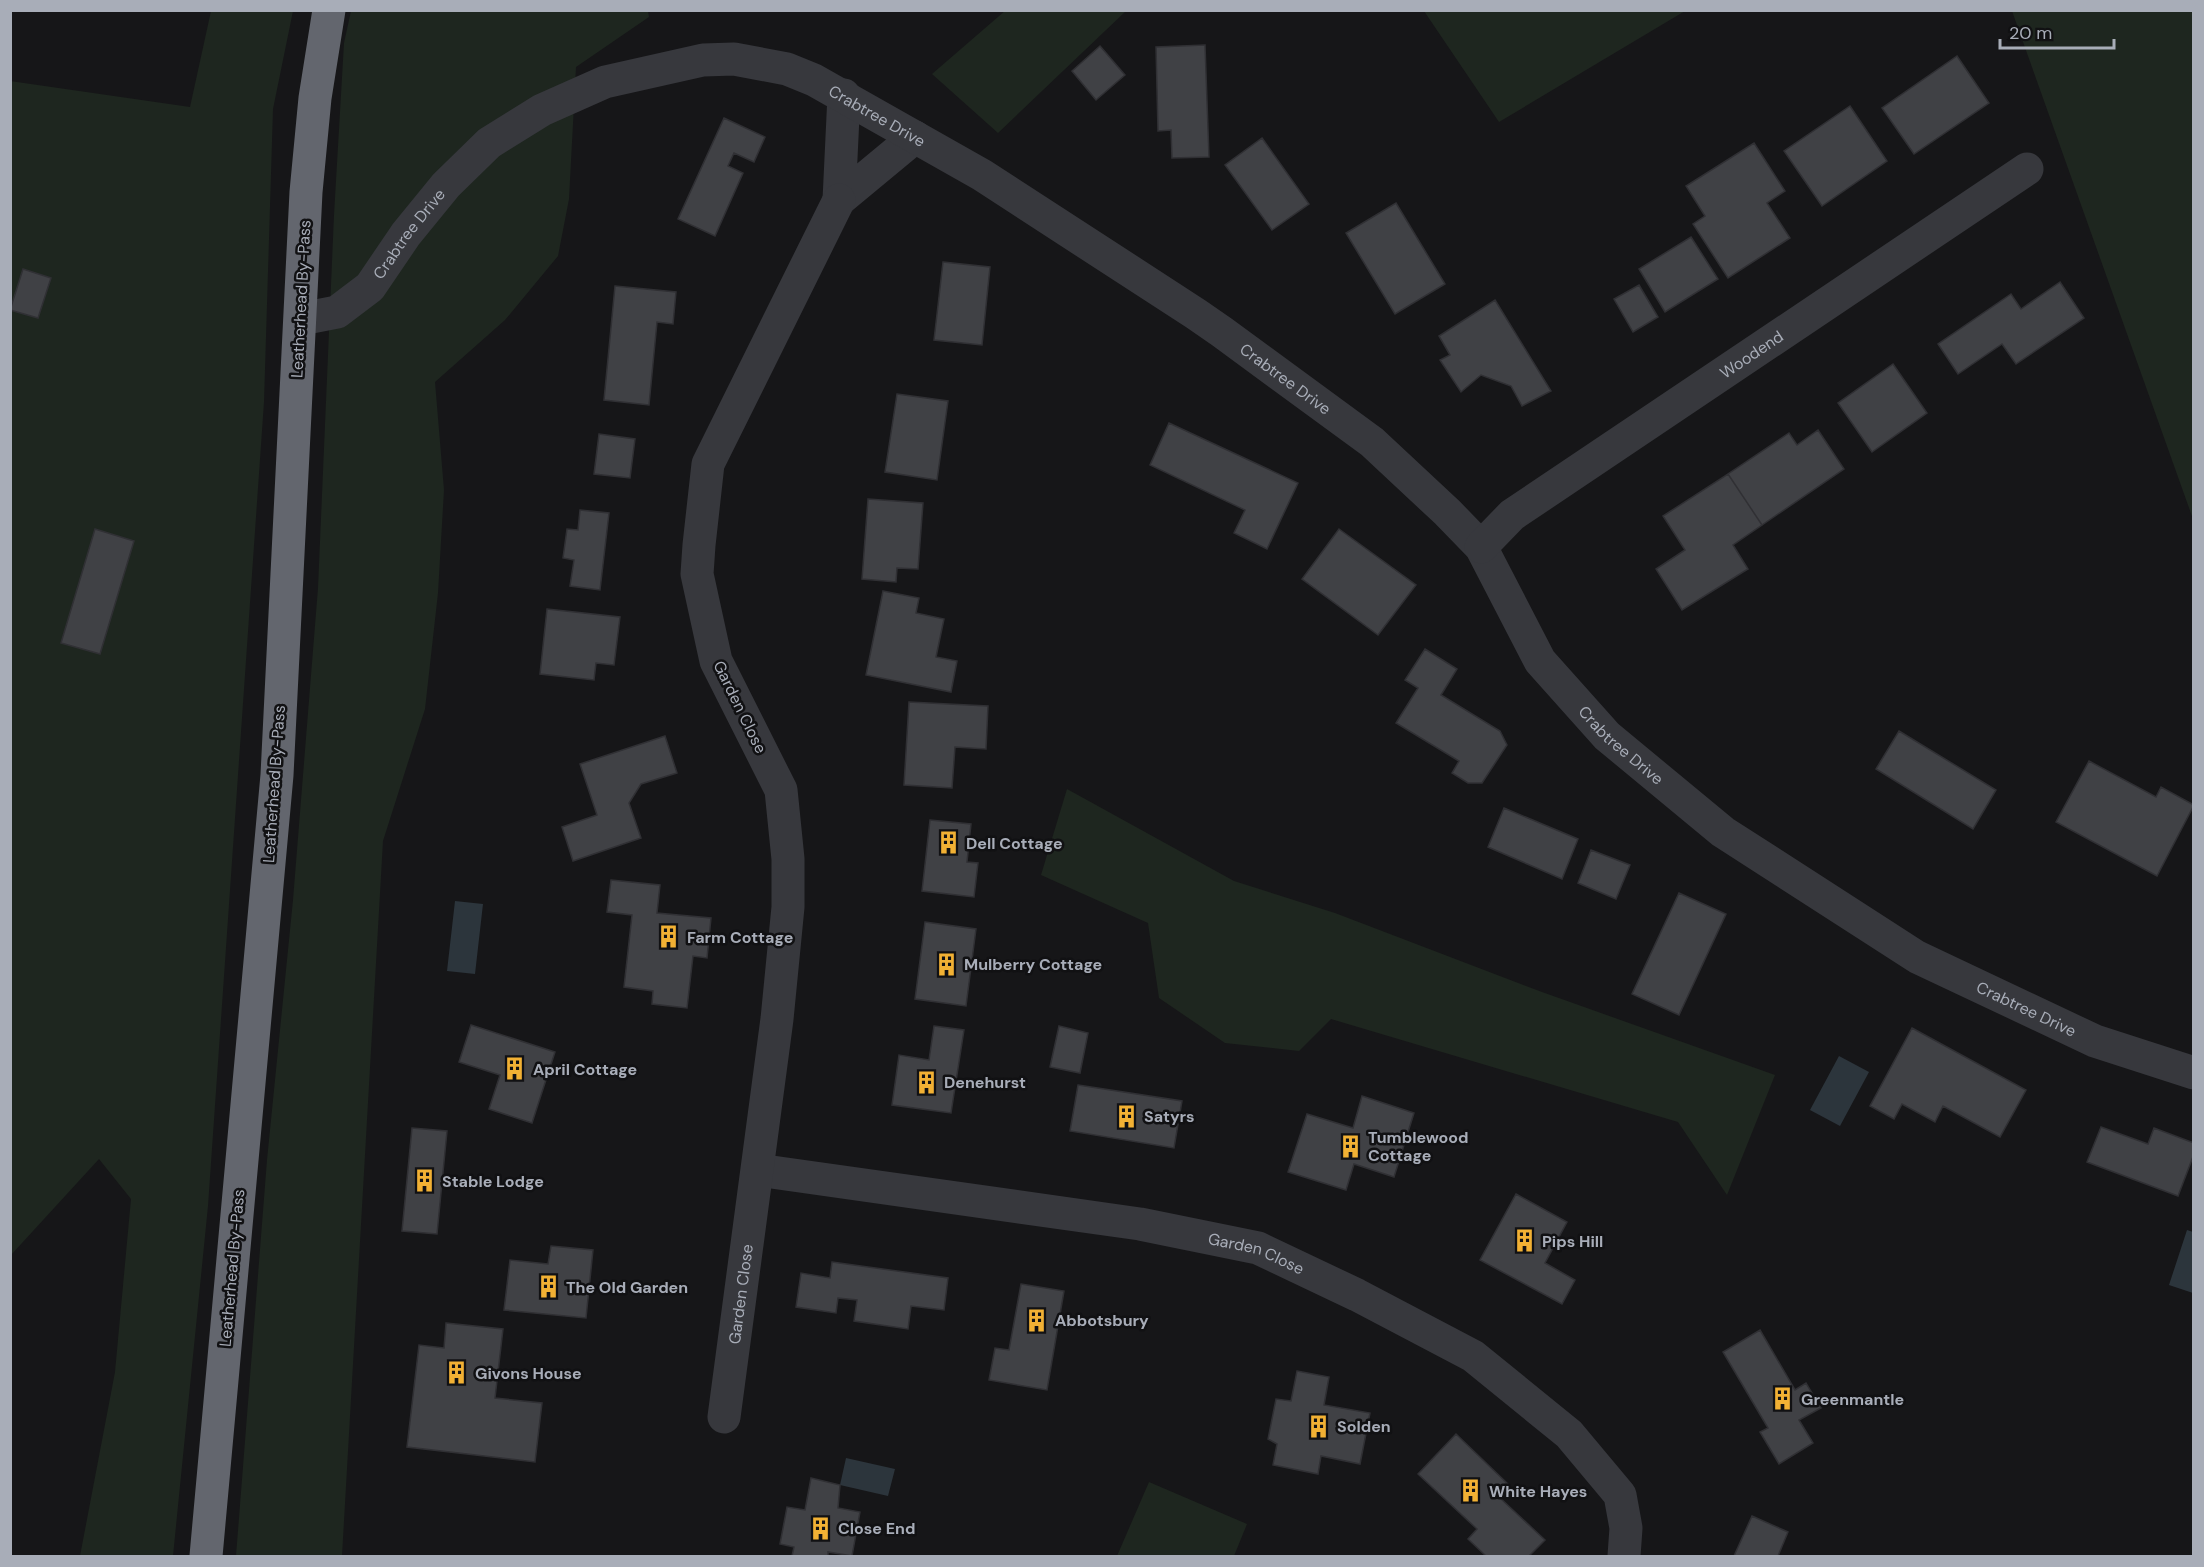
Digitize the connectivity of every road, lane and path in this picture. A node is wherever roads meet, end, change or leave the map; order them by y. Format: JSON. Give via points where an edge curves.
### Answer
{"nodes":[{"id":1,"x":329,"y":10,"type":"edge"},
{"id":2,"x":844,"y":95,"type":"junction"},
{"id":3,"x":915,"y":137,"type":"junction"},
{"id":4,"x":2027,"y":169,"type":"dead end"},
{"id":5,"x":838,"y":200,"type":"junction"},
{"id":6,"x":301,"y":318,"type":"junction"},
{"id":7,"x":1481,"y":547,"type":"junction"},
{"id":8,"x":2193,"y":1073,"type":"edge"},
{"id":9,"x":758,"y":1170,"type":"junction"},
{"id":10,"x":724,"y":1417,"type":"dead end"},
{"id":11,"x":206,"y":1557,"type":"edge"},
{"id":12,"x":1624,"y":1557,"type":"edge"}],
"edges":[{"from":1,"to":6,"type":"highway","name":"Leatherhead By-Pass","via":[[306,192]]},
{"from":2,"to":3,"type":"street","name":"Crabtree Drive"},
{"from":2,"to":5,"type":"street","name":"Garden Close"},
{"from":2,"to":6,"type":"street","name":"Crabtree Drive","via":[[788,69],[734,59],[703,60],[605,82],[542,110],[489,143],[406,234],[370,287],[337,312]]},
{"from":3,"to":5,"type":"street","name":"Garden Close"},
{"from":3,"to":7,"type":"street","name":"Crabtree Drive","via":[[982,175],[1222,332],[1372,442]]},
{"from":4,"to":7,"type":"street","name":"Woodend","via":[[1512,515]]},
{"from":5,"to":9,"type":"street","name":"Garden Close","via":[[708,464],[697,574],[716,661],[781,790],[784,818],[788,907]]},
{"from":6,"to":11,"type":"highway","name":"Leatherhead By-Pass","via":[[277,776]]},
{"from":7,"to":8,"type":"street","name":"Crabtree Drive","via":[[1540,661],[1607,736],[1723,832],[1917,957],[2095,1041]]},
{"from":9,"to":10,"type":"street","name":"Garden Close"},
{"from":9,"to":12,"type":"street","name":"Garden Close","via":[[1140,1224],[1258,1248],[1473,1356],[1569,1434],[1620,1496],[1626,1528]]}]}
